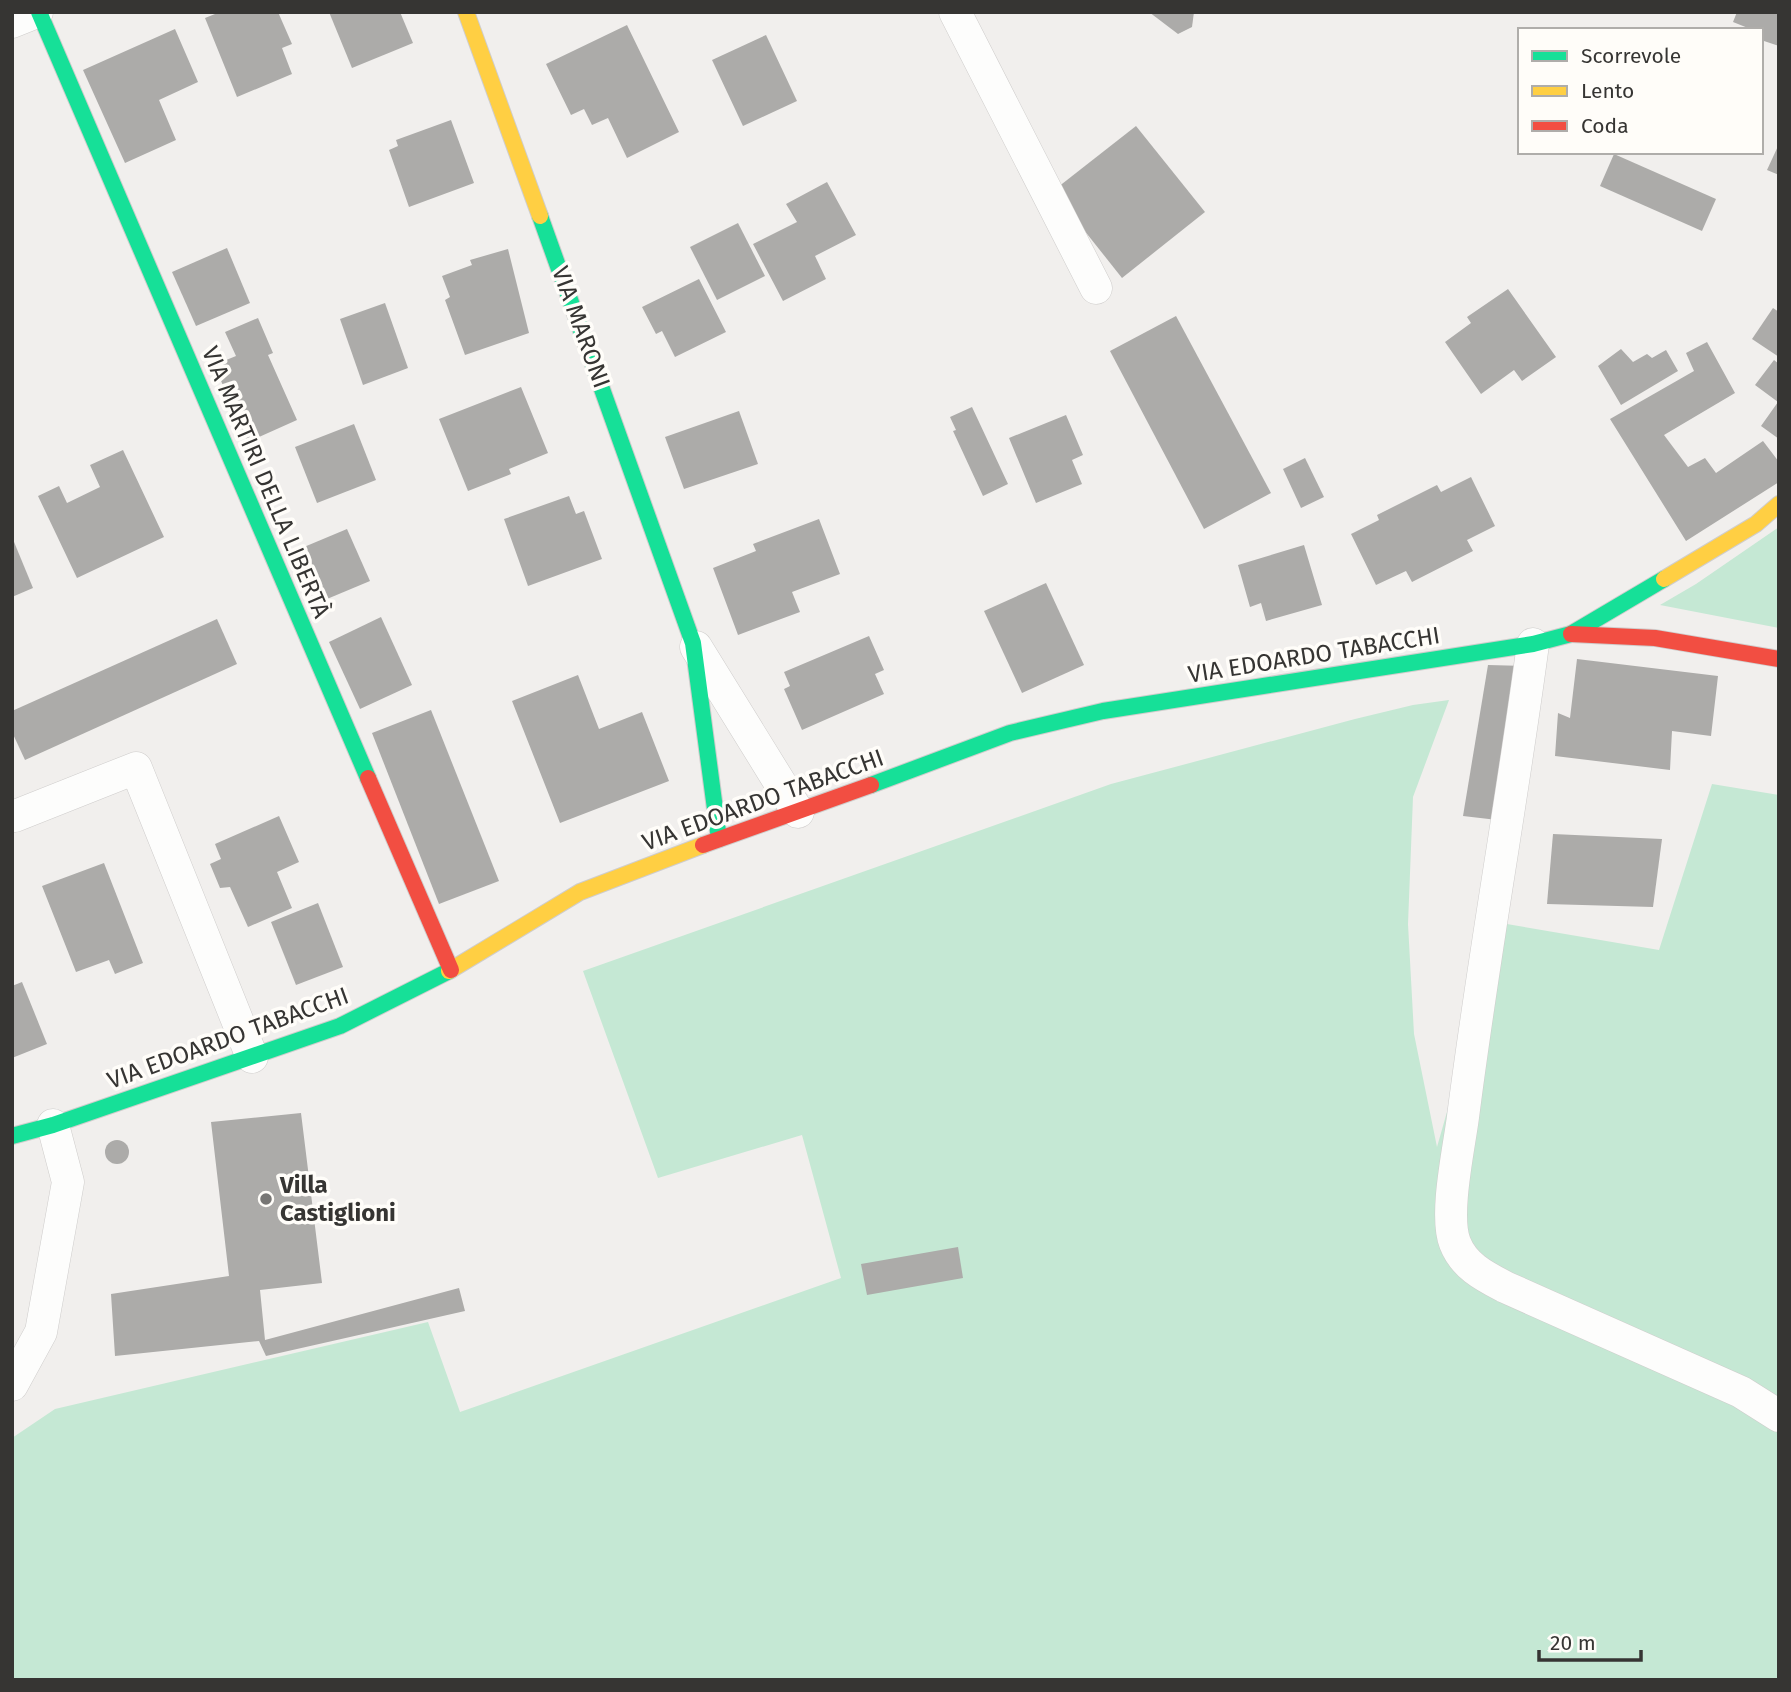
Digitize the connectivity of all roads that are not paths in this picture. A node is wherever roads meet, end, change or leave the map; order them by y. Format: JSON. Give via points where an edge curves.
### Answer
{"nodes":[{"id":1,"x":38,"y":12,"type":"edge"},
{"id":2,"x":466,"y":12,"type":"edge"},
{"id":3,"x":955,"y":12,"type":"edge"},
{"id":4,"x":12,"y":22,"type":"edge"},
{"id":5,"x":1096,"y":288,"type":"dead end"},
{"id":6,"x":1779,"y":504,"type":"edge"},
{"id":7,"x":1571,"y":634,"type":"junction"},
{"id":8,"x":693,"y":643,"type":"junction"},
{"id":9,"x":1533,"y":644,"type":"junction"},
{"id":10,"x":1779,"y":659,"type":"edge"},
{"id":11,"x":798,"y":812,"type":"junction"},
{"id":12,"x":15,"y":816,"type":"dead end"},
{"id":13,"x":719,"y":839,"type":"junction"},
{"id":14,"x":451,"y":970,"type":"junction"},
{"id":15,"x":252,"y":1057,"type":"junction"},
{"id":16,"x":54,"y":1125,"type":"junction"},
{"id":17,"x":12,"y":1136,"type":"edge"},
{"id":18,"x":12,"y":1385,"type":"edge"},
{"id":19,"x":1779,"y":1416,"type":"edge"}],
"edges":[{"from":1,"to":4,"type":"street"},
{"from":1,"to":14,"type":"street","name":"VIA MARTIRI DELLA LIBERTÀ"},
{"from":2,"to":8,"type":"street","name":"VIA MARONI"},
{"from":3,"to":5,"type":"street"},
{"from":6,"to":7,"type":"street","name":"VIA EDOARDO TABACCHI","via":[[1756,524]]},
{"from":7,"to":9,"type":"street","name":"VIA EDOARDO TABACCHI"},
{"from":7,"to":10,"type":"street","name":"VIA EDOARDO TABACCHI","via":[[1655,638]]},
{"from":8,"to":11,"type":"street","name":"VIA MARONI"},
{"from":8,"to":13,"type":"street","name":"VIA MARONI"},
{"from":9,"to":11,"type":"street","name":"VIA EDOARDO TABACCHI","via":[[1103,711],[1010,733]]},
{"from":9,"to":19,"type":"street","via":[[1466,1089],[1450,1217],[1454,1242],[1477,1272],[1505,1287],[1741,1392]]},
{"from":11,"to":13,"type":"street","name":"VIA EDOARDO TABACCHI"},
{"from":12,"to":15,"type":"street","via":[[136,768]]},
{"from":13,"to":14,"type":"street","name":"VIA EDOARDO TABACCHI","via":[[580,892]]},
{"from":14,"to":15,"type":"street","name":"VIA EDOARDO TABACCHI","via":[[340,1026]]},
{"from":15,"to":16,"type":"street","name":"VIA EDOARDO TABACCHI"},
{"from":16,"to":17,"type":"street","name":"VIA EDOARDO TABACCHI"},
{"from":16,"to":18,"type":"street","via":[[68,1182],[41,1332]]}]}
